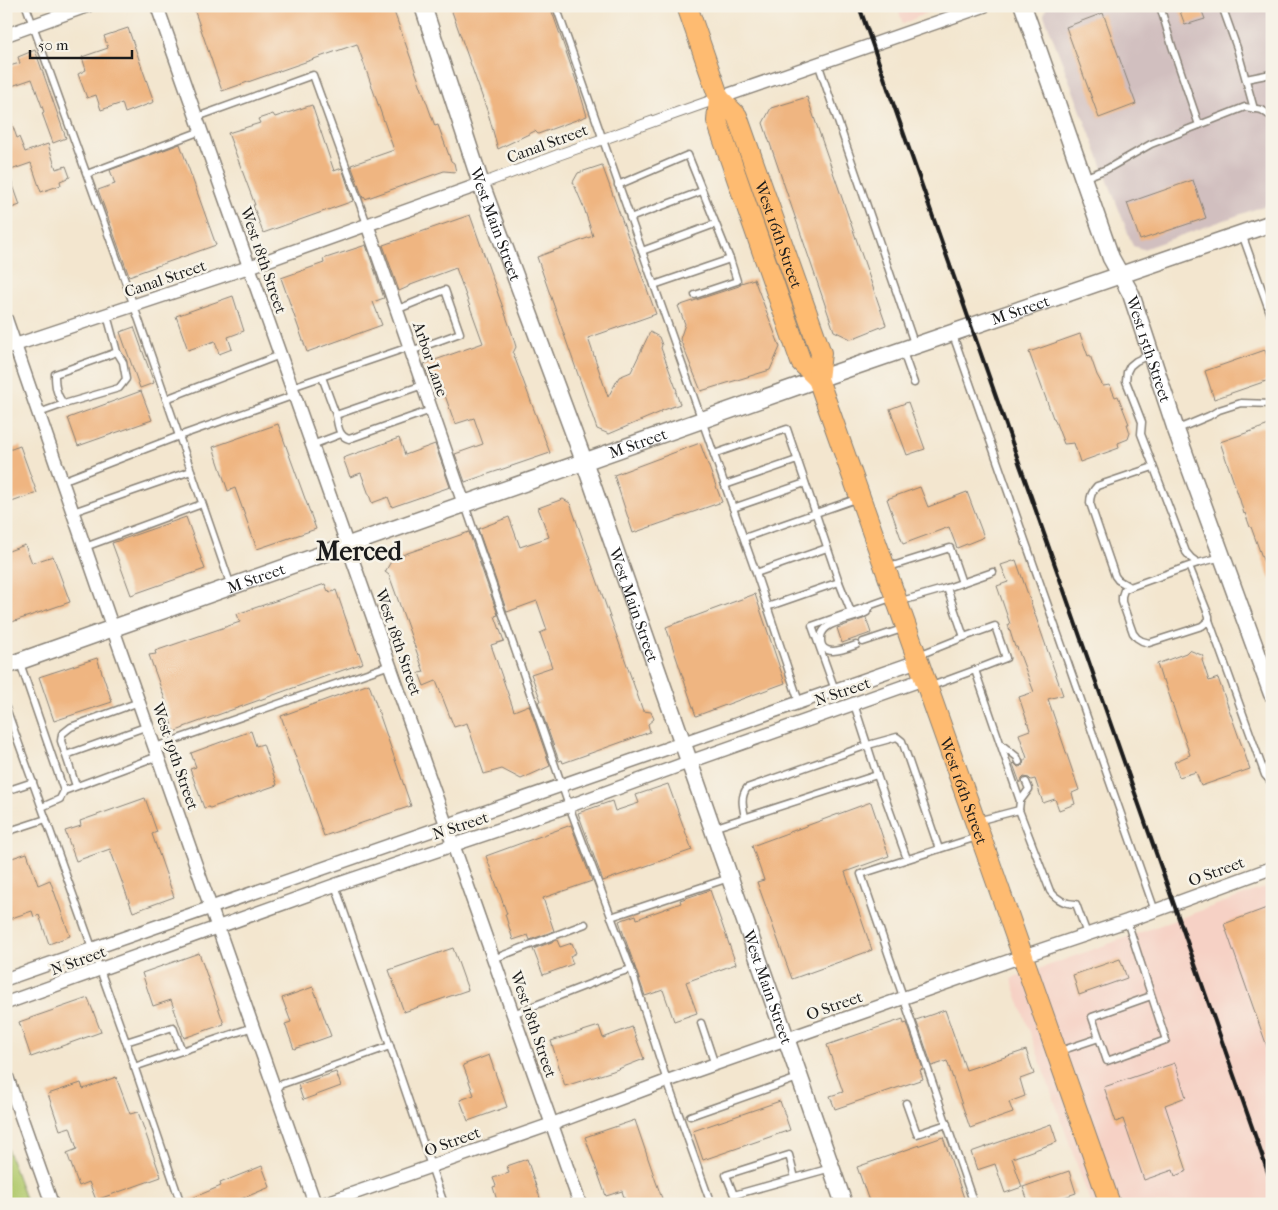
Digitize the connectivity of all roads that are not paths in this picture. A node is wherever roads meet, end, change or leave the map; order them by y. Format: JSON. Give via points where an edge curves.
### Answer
{"nodes":[{"id":1,"x":26,"y":6,"type":"edge"},
{"id":2,"x":87,"y":6,"type":"edge"},
{"id":3,"x":158,"y":6,"type":"edge"},
{"id":4,"x":423,"y":6,"type":"edge"},
{"id":5,"x":556,"y":6,"type":"edge"},
{"id":6,"x":984,"y":6,"type":"edge"},
{"id":7,"x":1023,"y":6,"type":"edge"},
{"id":8,"x":1160,"y":6,"type":"edge"},
{"id":9,"x":1222,"y":6,"type":"edge"},
{"id":10,"x":691,"y":9,"type":"edge"},
{"id":11,"x":33,"y":25,"type":"junction"},
{"id":12,"x":6,"y":34,"type":"edge"},
{"id":13,"x":818,"y":63,"type":"junction"},
{"id":14,"x":1272,"y":72,"type":"edge"},
{"id":15,"x":1246,"y":79,"type":"junction"},
{"id":16,"x":719,"y":98,"type":"junction"},
{"id":17,"x":1254,"y":109,"type":"junction"},
{"id":18,"x":196,"y":117,"type":"junction"},
{"id":19,"x":1272,"y":117,"type":"edge"},
{"id":20,"x":1199,"y":125,"type":"junction"},
{"id":21,"x":201,"y":131,"type":"junction"},
{"id":22,"x":603,"y":140,"type":"junction"},
{"id":23,"x":86,"y":174,"type":"junction"},
{"id":24,"x":1082,"y":178,"type":"junction"},
{"id":25,"x":481,"y":184,"type":"junction"},
{"id":26,"x":618,"y":185,"type":"junction"},
{"id":27,"x":702,"y":191,"type":"junction"},
{"id":28,"x":630,"y":218,"type":"junction"},
{"id":29,"x":1272,"y":223,"type":"edge"},
{"id":30,"x":367,"y":224,"type":"junction"},
{"id":31,"x":715,"y":224,"type":"junction"},
{"id":32,"x":1242,"y":233,"type":"junction"},
{"id":33,"x":642,"y":251,"type":"junction"},
{"id":34,"x":730,"y":259,"type":"junction"},
{"id":35,"x":249,"y":267,"type":"junction"},
{"id":36,"x":1120,"y":276,"type":"junction"},
{"id":37,"x":654,"y":285,"type":"junction"},
{"id":38,"x":695,"y":295,"type":"dead end"},
{"id":39,"x":134,"y":306,"type":"junction"},
{"id":40,"x":396,"y":310,"type":"junction"},
{"id":41,"x":106,"y":315,"type":"junction"},
{"id":42,"x":1272,"y":318,"type":"edge"},
{"id":43,"x":6,"y":319,"type":"edge"},
{"id":44,"x":952,"y":333,"type":"junction"},
{"id":45,"x":11,"y":346,"type":"edge"},
{"id":46,"x":908,"y":348,"type":"junction"},
{"id":47,"x":410,"y":349,"type":"junction"},
{"id":48,"x":118,"y":352,"type":"junction"},
{"id":49,"x":1152,"y":354,"type":"junction"},
{"id":50,"x":280,"y":355,"type":"junction"},
{"id":51,"x":322,"y":377,"type":"junction"},
{"id":52,"x":818,"y":379,"type":"junction"},
{"id":53,"x":914,"y":383,"type":"dead end"},
{"id":54,"x":422,"y":385,"type":"junction"},
{"id":55,"x":293,"y":391,"type":"junction"},
{"id":56,"x":166,"y":399,"type":"junction"},
{"id":57,"x":64,"y":404,"type":"junction"},
{"id":58,"x":1272,"y":404,"type":"edge"},
{"id":59,"x":431,"y":410,"type":"junction"},
{"id":60,"x":39,"y":413,"type":"junction"},
{"id":61,"x":336,"y":415,"type":"junction"},
{"id":62,"x":702,"y":420,"type":"junction"},
{"id":63,"x":1176,"y":430,"type":"junction"},
{"id":64,"x":341,"y":434,"type":"junction"},
{"id":65,"x":179,"y":436,"type":"junction"},
{"id":66,"x":312,"y":445,"type":"junction"},
{"id":67,"x":714,"y":454,"type":"junction"},
{"id":68,"x":797,"y":460,"type":"junction"},
{"id":69,"x":584,"y":461,"type":"junction"},
{"id":70,"x":1153,"y":467,"type":"junction"},
{"id":71,"x":191,"y":471,"type":"junction"},
{"id":72,"x":62,"y":481,"type":"junction"},
{"id":73,"x":805,"y":483,"type":"junction"},
{"id":74,"x":725,"y":485,"type":"junction"},
{"id":75,"x":860,"y":498,"type":"junction"},
{"id":76,"x":202,"y":504,"type":"junction"},
{"id":77,"x":464,"y":504,"type":"junction"},
{"id":78,"x":733,"y":508,"type":"junction"},
{"id":79,"x":73,"y":512,"type":"junction"},
{"id":80,"x":816,"y":514,"type":"junction"},
{"id":81,"x":744,"y":538,"type":"junction"},
{"id":82,"x":348,"y":545,"type":"junction"},
{"id":83,"x":85,"y":547,"type":"junction"},
{"id":84,"x":827,"y":548,"type":"junction"},
{"id":85,"x":1223,"y":557,"type":"junction"},
{"id":86,"x":1198,"y":563,"type":"junction"},
{"id":87,"x":1190,"y":566,"type":"junction"},
{"id":88,"x":885,"y":569,"type":"junction"},
{"id":89,"x":994,"y":572,"type":"dead end"},
{"id":90,"x":756,"y":573,"type":"junction"},
{"id":91,"x":839,"y":582,"type":"junction"},
{"id":92,"x":962,"y":583,"type":"junction"},
{"id":93,"x":231,"y":587,"type":"junction"},
{"id":94,"x":1130,"y":587,"type":"junction"},
{"id":95,"x":947,"y":588,"type":"junction"},
{"id":96,"x":896,"y":600,"type":"junction"},
{"id":97,"x":871,"y":605,"type":"junction"},
{"id":98,"x":767,"y":607,"type":"junction"},
{"id":99,"x":851,"y":612,"type":"junction"},
{"id":100,"x":1209,"y":620,"type":"junction"},
{"id":101,"x":113,"y":628,"type":"junction"},
{"id":102,"x":906,"y":628,"type":"junction"},
{"id":103,"x":964,"y":637,"type":"junction"},
{"id":104,"x":863,"y":642,"type":"dead end"},
{"id":105,"x":856,"y":645,"type":"dead end"},
{"id":106,"x":13,"y":664,"type":"edge"},
{"id":107,"x":390,"y":665,"type":"junction"},
{"id":108,"x":975,"y":670,"type":"junction"},
{"id":109,"x":921,"y":671,"type":"junction"},
{"id":110,"x":835,"y":690,"type":"junction"},
{"id":111,"x":1272,"y":694,"type":"edge"},
{"id":112,"x":140,"y":702,"type":"junction"},
{"id":113,"x":800,"y":702,"type":"junction"},
{"id":114,"x":854,"y":704,"type":"junction"},
{"id":115,"x":6,"y":708,"type":"edge"},
{"id":116,"x":148,"y":726,"type":"junction"},
{"id":117,"x":682,"y":743,"type":"junction"},
{"id":118,"x":868,"y":745,"type":"junction"},
{"id":119,"x":1001,"y":745,"type":"junction"},
{"id":120,"x":157,"y":751,"type":"junction"},
{"id":121,"x":66,"y":755,"type":"junction"},
{"id":122,"x":688,"y":762,"type":"junction"},
{"id":123,"x":1019,"y":762,"type":"dead end"},
{"id":124,"x":877,"y":775,"type":"junction"},
{"id":125,"x":33,"y":782,"type":"junction"},
{"id":126,"x":1026,"y":782,"type":"dead end"},
{"id":127,"x":1272,"y":782,"type":"edge"},
{"id":128,"x":562,"y":785,"type":"junction"},
{"id":129,"x":76,"y":786,"type":"junction"},
{"id":130,"x":6,"y":791,"type":"edge"},
{"id":131,"x":64,"y":791,"type":"junction"},
{"id":132,"x":1020,"y":800,"type":"junction"},
{"id":133,"x":569,"y":806,"type":"junction"},
{"id":134,"x":42,"y":807,"type":"junction"},
{"id":135,"x":1019,"y":810,"type":"junction"},
{"id":136,"x":745,"y":817,"type":"junction"},
{"id":137,"x":46,"y":819,"type":"junction"},
{"id":138,"x":446,"y":826,"type":"junction"},
{"id":139,"x":712,"y":828,"type":"junction"},
{"id":140,"x":978,"y":828,"type":"junction"},
{"id":141,"x":6,"y":832,"type":"edge"},
{"id":142,"x":453,"y":845,"type":"junction"},
{"id":143,"x":939,"y":849,"type":"junction"},
{"id":144,"x":907,"y":859,"type":"junction"},
{"id":145,"x":1272,"y":868,"type":"edge"},
{"id":146,"x":729,"y":878,"type":"junction"},
{"id":147,"x":335,"y":885,"type":"junction"},
{"id":148,"x":212,"y":908,"type":"junction"},
{"id":149,"x":1155,"y":911,"type":"junction"},
{"id":150,"x":611,"y":916,"type":"junction"},
{"id":151,"x":1127,"y":921,"type":"junction"},
{"id":152,"x":585,"y":924,"type":"dead end"},
{"id":153,"x":218,"y":926,"type":"junction"},
{"id":154,"x":1087,"y":934,"type":"junction"},
{"id":155,"x":92,"y":949,"type":"junction"},
{"id":156,"x":1023,"y":956,"type":"junction"},
{"id":157,"x":493,"y":958,"type":"junction"},
{"id":158,"x":100,"y":969,"type":"junction"},
{"id":159,"x":631,"y":969,"type":"junction"},
{"id":160,"x":6,"y":979,"type":"edge"},
{"id":161,"x":1151,"y":996,"type":"junction"},
{"id":162,"x":903,"y":998,"type":"junction"},
{"id":163,"x":6,"y":1003,"type":"edge"},
{"id":164,"x":513,"y":1014,"type":"junction"},
{"id":165,"x":701,"y":1023,"type":"dead end"},
{"id":166,"x":253,"y":1027,"type":"junction"},
{"id":167,"x":1099,"y":1038,"type":"junction"},
{"id":168,"x":786,"y":1040,"type":"junction"},
{"id":169,"x":126,"y":1042,"type":"junction"},
{"id":170,"x":390,"y":1046,"type":"junction"},
{"id":171,"x":182,"y":1051,"type":"junction"},
{"id":172,"x":1058,"y":1052,"type":"junction"},
{"id":173,"x":715,"y":1065,"type":"junction"},
{"id":174,"x":134,"y":1067,"type":"junction"},
{"id":175,"x":6,"y":1074,"type":"edge"},
{"id":176,"x":800,"y":1078,"type":"junction"},
{"id":177,"x":667,"y":1081,"type":"junction"},
{"id":178,"x":274,"y":1087,"type":"junction"},
{"id":179,"x":906,"y":1103,"type":"dead end"},
{"id":180,"x":690,"y":1116,"type":"dead end"},
{"id":181,"x":552,"y":1124,"type":"junction"},
{"id":182,"x":947,"y":1124,"type":"junction"},
{"id":183,"x":431,"y":1166,"type":"junction"},
{"id":184,"x":831,"y":1168,"type":"junction"},
{"id":185,"x":795,"y":1178,"type":"junction"},
{"id":186,"x":52,"y":1204,"type":"edge"},
{"id":187,"x":181,"y":1204,"type":"edge"},
{"id":188,"x":315,"y":1204,"type":"edge"},
{"id":189,"x":322,"y":1204,"type":"edge"},
{"id":190,"x":444,"y":1204,"type":"edge"},
{"id":191,"x":580,"y":1204,"type":"edge"},
{"id":192,"x":711,"y":1204,"type":"edge"},
{"id":193,"x":844,"y":1204,"type":"edge"},
{"id":194,"x":974,"y":1204,"type":"edge"},
{"id":195,"x":1110,"y":1204,"type":"edge"}],
"edges":[{"from":1,"to":11,"type":"lane"},
{"from":2,"to":11,"type":"street"},
{"from":3,"to":18,"type":"street","name":"West 18th Street"},
{"from":4,"to":25,"type":"street","name":"West Main Street"},
{"from":5,"to":22,"type":"lane"},
{"from":6,"to":13,"type":"street","name":"Canal Street"},
{"from":7,"to":24,"type":"street","name":"West 15th Street"},
{"from":8,"to":20,"type":"lane"},
{"from":9,"to":15,"type":"lane"},
{"from":10,"to":16,"type":"main road","name":"West 16th Street"},
{"from":11,"to":12,"type":"street"},
{"from":11,"to":23,"type":"lane"},
{"from":13,"to":16,"type":"street","name":"Canal Street"},
{"from":13,"to":46,"type":"lane"},
{"from":14,"to":15,"type":"lane"},
{"from":15,"to":17,"type":"lane"},
{"from":16,"to":22,"type":"street","name":"Canal Street"},
{"from":16,"to":52,"type":"main road","name":"West 16th Street","via":[[717,121],[801,362]]},
{"from":17,"to":19,"type":"lane"},
{"from":17,"to":20,"type":"lane","via":[[1245,107]]},
{"from":18,"to":21,"type":"street","name":"West 18th Street"},
{"from":18,"to":30,"type":"lane","via":[[313,75]]},
{"from":20,"to":24,"type":"lane"},
{"from":21,"to":23,"type":"lane"},
{"from":21,"to":35,"type":"street","name":"West 18th Street"},
{"from":22,"to":25,"type":"street","name":"Canal Street"},
{"from":22,"to":26,"type":"lane"},
{"from":23,"to":39,"type":"lane"},
{"from":24,"to":36,"type":"street","name":"West 15th Street"},
{"from":25,"to":30,"type":"street","name":"Canal Street"},
{"from":25,"to":69,"type":"street","name":"West Main Street"},
{"from":26,"to":27,"type":"lane","via":[[688,155]]},
{"from":26,"to":28,"type":"lane"},
{"from":27,"to":28,"type":"lane"},
{"from":27,"to":31,"type":"lane"},
{"from":28,"to":33,"type":"lane"},
{"from":29,"to":32,"type":"street","name":"M Street"},
{"from":30,"to":35,"type":"street","name":"Canal Street"},
{"from":30,"to":40,"type":"street","name":"Arbor Lane"},
{"from":31,"to":33,"type":"lane"},
{"from":31,"to":34,"type":"lane"},
{"from":32,"to":36,"type":"street","name":"M Street"},
{"from":32,"to":42,"type":"lane"},
{"from":33,"to":37,"type":"lane"},
{"from":34,"to":37,"type":"lane"},
{"from":34,"to":38,"type":"lane","via":[[736,281]]},
{"from":35,"to":39,"type":"street","name":"Canal Street"},
{"from":35,"to":50,"type":"street","name":"West 18th Street"},
{"from":36,"to":44,"type":"street","name":"M Street"},
{"from":36,"to":49,"type":"street","name":"West 15th Street","via":[[1131,294]]},
{"from":37,"to":62,"type":"lane"},
{"from":39,"to":41,"type":"street","name":"Canal Street"},
{"from":39,"to":56,"type":"lane"},
{"from":40,"to":47,"type":"street","name":"Arbor Lane"},
{"from":40,"to":47,"type":"lane","via":[[445,290],[460,333]]},
{"from":41,"to":45,"type":"street","name":"Canal Street"},
{"from":41,"to":48,"type":"lane"},
{"from":43,"to":45,"type":"street","name":"West 19th Street"},
{"from":44,"to":46,"type":"street","name":"M Street"},
{"from":44,"to":149,"type":"lane"},
{"from":45,"to":60,"type":"street","name":"West 19th Street"},
{"from":46,"to":52,"type":"street","name":"M Street"},
{"from":46,"to":53,"type":"lane"},
{"from":47,"to":51,"type":"lane"},
{"from":47,"to":54,"type":"street","name":"Arbor Lane"},
{"from":48,"to":57,"type":"lane","via":[[126,379],[119,388]]},
{"from":48,"to":57,"type":"lane","via":[[55,374],[59,398]]},
{"from":49,"to":63,"type":"street","name":"West 15th Street"},
{"from":49,"to":70,"type":"lane","via":[[1130,366],[1126,381],[1142,422],[1141,434]]},
{"from":50,"to":55,"type":"street","name":"West 18th Street"},
{"from":50,"to":56,"type":"lane"},
{"from":51,"to":55,"type":"lane"},
{"from":51,"to":61,"type":"lane"},
{"from":52,"to":62,"type":"street","name":"M Street"},
{"from":52,"to":75,"type":"main road","name":"West 16th Street"},
{"from":54,"to":59,"type":"street","name":"Arbor Lane"},
{"from":54,"to":61,"type":"lane"},
{"from":55,"to":65,"type":"lane"},
{"from":55,"to":66,"type":"street","name":"West 18th Street"},
{"from":56,"to":65,"type":"lane"},
{"from":57,"to":60,"type":"lane"},
{"from":58,"to":63,"type":"lane","via":[[1241,403]]},
{"from":59,"to":64,"type":"lane","via":[[349,439]]},
{"from":59,"to":77,"type":"street","name":"Arbor Lane"},
{"from":60,"to":72,"type":"street","name":"West 19th Street"},
{"from":61,"to":64,"type":"lane"},
{"from":62,"to":67,"type":"lane"},
{"from":62,"to":69,"type":"street","name":"M Street"},
{"from":63,"to":85,"type":"street","name":"West 15th Street"},
{"from":64,"to":66,"type":"lane"},
{"from":65,"to":71,"type":"lane"},
{"from":65,"to":72,"type":"lane"},
{"from":66,"to":82,"type":"street","name":"West 18th Street"},
{"from":67,"to":68,"type":"lane","via":[[786,429]]},
{"from":67,"to":74,"type":"lane"},
{"from":68,"to":73,"type":"lane"},
{"from":68,"to":74,"type":"lane"},
{"from":69,"to":77,"type":"street","name":"M Street"},
{"from":69,"to":117,"type":"street","name":"West Main Street"},
{"from":70,"to":86,"type":"lane","via":[[1186,552]]},
{"from":70,"to":94,"type":"lane","via":[[1097,486],[1092,491],[1090,503],[1115,576]]},
{"from":71,"to":76,"type":"lane"},
{"from":71,"to":79,"type":"lane"},
{"from":72,"to":79,"type":"street","name":"West 19th Street"},
{"from":73,"to":78,"type":"lane"},
{"from":73,"to":80,"type":"lane"},
{"from":74,"to":78,"type":"lane"},
{"from":75,"to":80,"type":"lane"},
{"from":75,"to":88,"type":"main road","name":"West 16th Street"},
{"from":76,"to":83,"type":"lane"},
{"from":76,"to":93,"type":"lane"},
{"from":77,"to":82,"type":"street","name":"M Street"},
{"from":77,"to":128,"type":"lane"},
{"from":78,"to":81,"type":"lane"},
{"from":79,"to":83,"type":"street","name":"West 19th Street"},
{"from":80,"to":81,"type":"lane"},
{"from":80,"to":84,"type":"lane"},
{"from":81,"to":90,"type":"lane"},
{"from":82,"to":93,"type":"street","name":"M Street"},
{"from":82,"to":107,"type":"street","name":"West 18th Street"},
{"from":83,"to":101,"type":"street","name":"West 19th Street"},
{"from":84,"to":90,"type":"lane"},
{"from":84,"to":91,"type":"lane"},
{"from":85,"to":86,"type":"lane"},
{"from":85,"to":111,"type":"street","name":"West 15th Street"},
{"from":86,"to":87,"type":"lane"},
{"from":87,"to":94,"type":"lane"},
{"from":87,"to":100,"type":"lane"},
{"from":88,"to":92,"type":"lane","via":[[950,548]]},
{"from":88,"to":96,"type":"main road","name":"West 16th Street"},
{"from":89,"to":92,"type":"lane"},
{"from":90,"to":98,"type":"lane"},
{"from":91,"to":98,"type":"lane"},
{"from":91,"to":99,"type":"lane"},
{"from":92,"to":95,"type":"lane"},
{"from":93,"to":101,"type":"street","name":"M Street"},
{"from":94,"to":100,"type":"lane","via":[[1124,590],[1122,602],[1137,638],[1149,643],[1202,626]]},
{"from":95,"to":96,"type":"lane"},
{"from":95,"to":103,"type":"lane"},
{"from":96,"to":97,"type":"lane"},
{"from":96,"to":102,"type":"main road","name":"West 16th Street"},
{"from":97,"to":99,"type":"lane"},
{"from":97,"to":105,"type":"lane","via":[[867,612],[828,626],[822,632],[820,640],[830,651]]},
{"from":98,"to":113,"type":"lane"},
{"from":99,"to":110,"type":"lane","via":[[812,626]]},
{"from":100,"to":127,"type":"lane","via":[[1265,776]]},
{"from":101,"to":106,"type":"street","name":"M Street"},
{"from":101,"to":112,"type":"street","name":"West 19th Street"},
{"from":102,"to":104,"type":"lane"},
{"from":102,"to":109,"type":"main road","name":"West 16th Street"},
{"from":103,"to":108,"type":"lane","via":[[995,626],[1006,658]]},
{"from":103,"to":109,"type":"lane"},
{"from":106,"to":131,"type":"lane"},
{"from":107,"to":120,"type":"lane"},
{"from":107,"to":138,"type":"street","name":"West 18th Street"},
{"from":108,"to":109,"type":"lane"},
{"from":108,"to":119,"type":"lane"},
{"from":109,"to":110,"type":"street","name":"N Street"},
{"from":109,"to":114,"type":"street","name":"N Street"},
{"from":109,"to":140,"type":"main road","name":"West 16th Street"},
{"from":110,"to":113,"type":"street","name":"N Street"},
{"from":112,"to":116,"type":"street","name":"West 19th Street"},
{"from":112,"to":121,"type":"lane","via":[[71,727],[62,734]]},
{"from":113,"to":117,"type":"street","name":"N Street"},
{"from":114,"to":118,"type":"lane"},
{"from":114,"to":122,"type":"street","name":"N Street"},
{"from":115,"to":125,"type":"lane"},
{"from":116,"to":120,"type":"street","name":"West 19th Street"},
{"from":116,"to":121,"type":"lane"},
{"from":117,"to":122,"type":"street","name":"West Main Street"},
{"from":117,"to":128,"type":"street","name":"N Street"},
{"from":118,"to":124,"type":"lane"},
{"from":118,"to":136,"type":"lane","via":[[748,788],[742,798]]},
{"from":118,"to":143,"type":"lane","via":[[897,737],[902,741]]},
{"from":119,"to":123,"type":"lane"},
{"from":119,"to":132,"type":"lane"},
{"from":120,"to":129,"type":"lane"},
{"from":120,"to":148,"type":"street","name":"West 19th Street"},
{"from":121,"to":129,"type":"lane"},
{"from":122,"to":133,"type":"street","name":"N Street"},
{"from":122,"to":139,"type":"street","name":"West Main Street"},
{"from":124,"to":136,"type":"lane"},
{"from":124,"to":144,"type":"lane"},
{"from":125,"to":130,"type":"lane"},
{"from":125,"to":134,"type":"lane"},
{"from":126,"to":132,"type":"lane","via":[[1029,789]]},
{"from":128,"to":133,"type":"lane"},
{"from":128,"to":138,"type":"street","name":"N Street"},
{"from":129,"to":131,"type":"lane"},
{"from":131,"to":134,"type":"lane","via":[[60,799]]},
{"from":132,"to":135,"type":"lane"},
{"from":133,"to":142,"type":"street","name":"N Street"},
{"from":133,"to":150,"type":"lane"},
{"from":134,"to":137,"type":"lane"},
{"from":135,"to":140,"type":"lane"},
{"from":135,"to":154,"type":"lane","via":[[1050,891],[1063,902],[1076,904]]},
{"from":136,"to":139,"type":"lane"},
{"from":137,"to":141,"type":"lane"},
{"from":137,"to":155,"type":"lane"},
{"from":138,"to":142,"type":"street","name":"West 18th Street"},
{"from":138,"to":148,"type":"street","name":"N Street"},
{"from":139,"to":146,"type":"street","name":"West Main Street"},
{"from":140,"to":143,"type":"lane"},
{"from":140,"to":156,"type":"main road","name":"West 16th Street"},
{"from":142,"to":147,"type":"street","name":"N Street"},
{"from":142,"to":157,"type":"street","name":"West 18th Street"},
{"from":143,"to":144,"type":"lane"},
{"from":144,"to":162,"type":"lane","via":[[860,874]]},
{"from":145,"to":149,"type":"street","name":"O Street"},
{"from":146,"to":150,"type":"lane"},
{"from":146,"to":168,"type":"street","name":"West Main Street"},
{"from":147,"to":153,"type":"street","name":"N Street"},
{"from":147,"to":170,"type":"lane"},
{"from":148,"to":153,"type":"street","name":"West 19th Street"},
{"from":148,"to":155,"type":"street","name":"N Street"},
{"from":149,"to":151,"type":"street","name":"O Street"},
{"from":150,"to":159,"type":"lane"},
{"from":151,"to":154,"type":"street","name":"O Street"},
{"from":151,"to":161,"type":"lane"},
{"from":152,"to":157,"type":"lane"},
{"from":153,"to":158,"type":"street","name":"N Street"},
{"from":153,"to":166,"type":"street","name":"West 19th Street"},
{"from":154,"to":156,"type":"street","name":"O Street"},
{"from":155,"to":158,"type":"lane"},
{"from":155,"to":160,"type":"street","name":"N Street"},
{"from":156,"to":162,"type":"street","name":"O Street"},
{"from":156,"to":172,"type":"main road","name":"West 16th Street"},
{"from":157,"to":164,"type":"street","name":"West 18th Street"},
{"from":158,"to":163,"type":"street","name":"N Street"},
{"from":158,"to":169,"type":"lane"},
{"from":159,"to":164,"type":"lane"},
{"from":159,"to":177,"type":"lane"},
{"from":161,"to":167,"type":"lane","via":[[1092,1017]]},
{"from":161,"to":167,"type":"lane","via":[[1166,1040],[1106,1061]]},
{"from":162,"to":168,"type":"street","name":"O Street"},
{"from":162,"to":182,"type":"lane"},
{"from":164,"to":181,"type":"street","name":"West 18th Street"},
{"from":165,"to":173,"type":"lane"},
{"from":166,"to":171,"type":"lane"},
{"from":166,"to":178,"type":"street","name":"West 19th Street"},
{"from":167,"to":172,"type":"lane"},
{"from":168,"to":173,"type":"street","name":"O Street"},
{"from":168,"to":176,"type":"street","name":"West Main Street"},
{"from":169,"to":171,"type":"lane","via":[[173,1027]]},
{"from":169,"to":174,"type":"lane"},
{"from":170,"to":178,"type":"lane"},
{"from":170,"to":183,"type":"lane"},
{"from":171,"to":174,"type":"lane"},
{"from":172,"to":195,"type":"main road","name":"West 16th Street"},
{"from":173,"to":177,"type":"street","name":"O Street"},
{"from":174,"to":187,"type":"lane"},
{"from":175,"to":186,"type":"street"},
{"from":176,"to":180,"type":"lane"},
{"from":176,"to":184,"type":"street","name":"West Main Street"},
{"from":177,"to":181,"type":"street","name":"O Street"},
{"from":177,"to":192,"type":"lane"},
{"from":178,"to":188,"type":"street","name":"West 19th Street"},
{"from":179,"to":182,"type":"lane","via":[[917,1134]]},
{"from":181,"to":183,"type":"street","name":"O Street"},
{"from":181,"to":191,"type":"street","name":"West 18th Street"},
{"from":182,"to":194,"type":"lane"},
{"from":183,"to":189,"type":"street","name":"O Street"},
{"from":183,"to":190,"type":"lane"},
{"from":184,"to":185,"type":"lane"},
{"from":184,"to":193,"type":"street","name":"West Main Street"},
{"from":185,"to":185,"type":"lane","via":[[734,1195],[726,1175],[789,1155]]}]}
